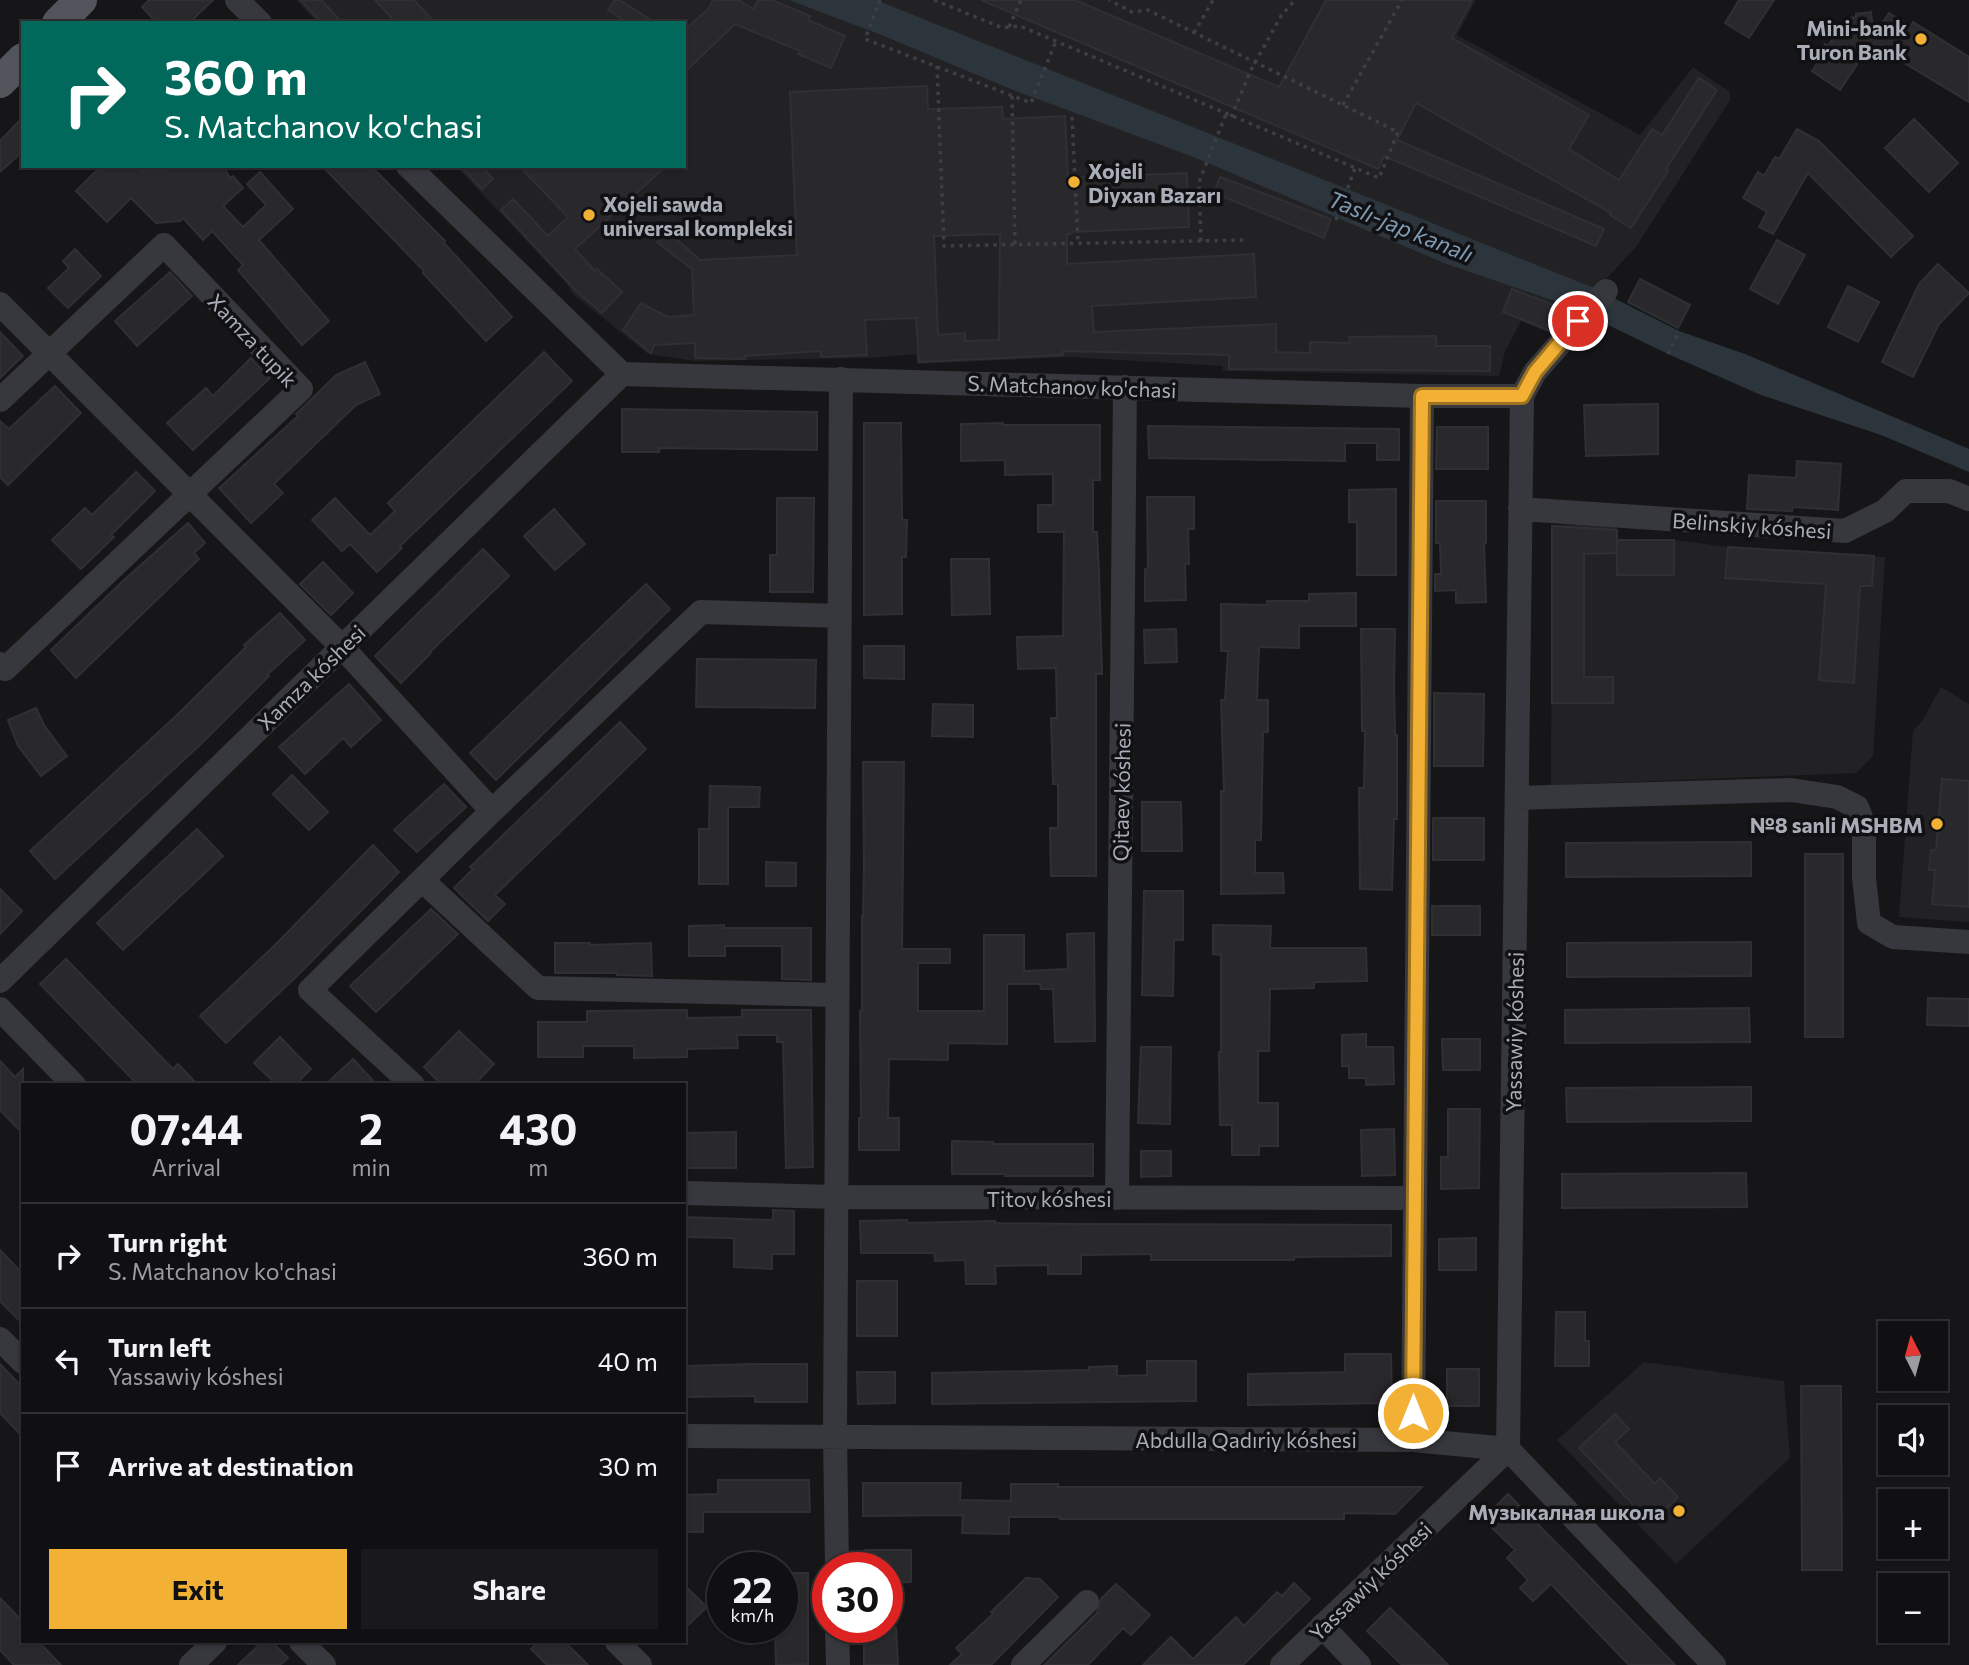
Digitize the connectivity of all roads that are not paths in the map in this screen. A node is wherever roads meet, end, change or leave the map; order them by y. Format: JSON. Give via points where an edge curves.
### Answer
{"nodes":[{"id":1,"x":81,"y":0,"type":"edge"},
{"id":2,"x":237,"y":0,"type":"edge"},
{"id":3,"x":60,"y":21,"type":"edge"},
{"id":4,"x":258,"y":21,"type":"edge"},
{"id":5,"x":21,"y":61,"type":"edge"},
{"id":6,"x":0,"y":82,"type":"edge"},
{"id":7,"x":410,"y":168,"type":"edge"},
{"id":8,"x":1606,"y":290,"type":"dead end"},
{"id":9,"x":0,"y":304,"type":"edge"},
{"id":10,"x":49,"y":353,"type":"junction"},
{"id":11,"x":622,"y":374,"type":"junction"},
{"id":12,"x":841,"y":379,"type":"junction"},
{"id":13,"x":1125,"y":387,"type":"junction"},
{"id":14,"x":1422,"y":396,"type":"junction"},
{"id":15,"x":1522,"y":396,"type":"junction"},
{"id":16,"x":0,"y":400,"type":"edge"},
{"id":17,"x":189,"y":494,"type":"junction"},
{"id":18,"x":1969,"y":499,"type":"edge"},
{"id":19,"x":1520,"y":509,"type":"junction"},
{"id":20,"x":840,"y":615,"type":"junction"},
{"id":21,"x":342,"y":647,"type":"junction"},
{"id":22,"x":0,"y":664,"type":"edge"},
{"id":23,"x":1518,"y":798,"type":"junction"},
{"id":24,"x":492,"y":811,"type":"junction"},
{"id":25,"x":422,"y":880,"type":"junction"},
{"id":26,"x":1969,"y":942,"type":"edge"},
{"id":27,"x":0,"y":981,"type":"edge"},
{"id":28,"x":837,"y":995,"type":"junction"},
{"id":29,"x":0,"y":1009,"type":"edge"},
{"id":30,"x":72,"y":1083,"type":"edge"},
{"id":31,"x":410,"y":1083,"type":"edge"},
{"id":32,"x":686,"y":1193,"type":"edge"},
{"id":33,"x":836,"y":1197,"type":"junction"},
{"id":34,"x":1117,"y":1198,"type":"junction"},
{"id":35,"x":1414,"y":1198,"type":"junction"},
{"id":36,"x":0,"y":1339,"type":"edge"},
{"id":37,"x":21,"y":1360,"type":"edge"},
{"id":38,"x":686,"y":1436,"type":"edge"},
{"id":39,"x":835,"y":1436,"type":"junction"},
{"id":40,"x":1413,"y":1440,"type":"junction"},
{"id":41,"x":1508,"y":1449,"type":"junction"},
{"id":42,"x":836,"y":1552,"type":"edge"},
{"id":43,"x":1087,"y":1602,"type":"dead end"},
{"id":44,"x":1322,"y":1626,"type":"junction"},
{"id":45,"x":214,"y":1643,"type":"edge"},
{"id":46,"x":301,"y":1643,"type":"edge"},
{"id":47,"x":618,"y":1643,"type":"edge"},
{"id":48,"x":837,"y":1643,"type":"edge"},
{"id":49,"x":191,"y":1665,"type":"edge"},
{"id":50,"x":324,"y":1665,"type":"edge"},
{"id":51,"x":640,"y":1665,"type":"edge"},
{"id":52,"x":838,"y":1665,"type":"edge"},
{"id":53,"x":1023,"y":1665,"type":"edge"},
{"id":54,"x":1282,"y":1665,"type":"edge"},
{"id":55,"x":1359,"y":1665,"type":"edge"},
{"id":56,"x":1714,"y":1665,"type":"edge"}],
"edges":[{"from":1,"to":3,"type":"main road"},
{"from":2,"to":4,"type":"street"},
{"from":5,"to":6,"type":"main road"},
{"from":7,"to":11,"type":"street"},
{"from":8,"to":15,"type":"street","name":"Yassawiy kóshesi","via":[[1535,372]]},
{"from":9,"to":10,"type":"street"},
{"from":10,"to":16,"type":"street","name":"Xamza tupik"},
{"from":10,"to":17,"type":"street"},
{"from":10,"to":17,"type":"street","name":"Xamza tupik","via":[[164,245],[300,389]]},
{"from":11,"to":12,"type":"street","name":"S. Matchanov ko'chasi"},
{"from":11,"to":21,"type":"street","name":"Xamza kóshesi"},
{"from":12,"to":13,"type":"street","name":"S. Matchanov ko'chasi"},
{"from":12,"to":20,"type":"street"},
{"from":13,"to":14,"type":"street","name":"S. Matchanov ko'chasi"},
{"from":13,"to":34,"type":"street","name":"Qitaev kóshesi"},
{"from":14,"to":15,"type":"street","name":"S. Matchanov ko'chasi"},
{"from":14,"to":35,"type":"street"},
{"from":15,"to":19,"type":"street","name":"Yassawiy kóshesi"},
{"from":17,"to":21,"type":"street"},
{"from":17,"to":22,"type":"street","name":"Xamza tupik","via":[[5,669]]},
{"from":18,"to":19,"type":"street","name":"Belinskiy kóshesi","via":[[1949,491],[1906,491],[1885,511],[1845,531]]},
{"from":19,"to":23,"type":"street","name":"Yassawiy kóshesi"},
{"from":20,"to":24,"type":"street","via":[[701,612]]},
{"from":20,"to":28,"type":"street"},
{"from":21,"to":24,"type":"street"},
{"from":21,"to":27,"type":"street","name":"Xamza kóshesi"},
{"from":23,"to":26,"type":"street","via":[[1791,790],[1838,797],[1857,807],[1864,825],[1869,923],[1893,937]]},
{"from":23,"to":41,"type":"street","name":"Yassawiy kóshesi"},
{"from":24,"to":25,"type":"street"},
{"from":25,"to":28,"type":"street","via":[[538,988]]},
{"from":25,"to":31,"type":"street","via":[[310,990]]},
{"from":28,"to":33,"type":"street"},
{"from":29,"to":30,"type":"street"},
{"from":32,"to":33,"type":"street","name":"Titov kóshesi"},
{"from":33,"to":34,"type":"street","name":"Titov kóshesi"},
{"from":33,"to":39,"type":"street"},
{"from":34,"to":35,"type":"street","name":"Titov kóshesi"},
{"from":35,"to":40,"type":"street"},
{"from":36,"to":37,"type":"street"},
{"from":38,"to":39,"type":"street","name":"Abdulla Qadıriy kóshesi"},
{"from":39,"to":40,"type":"street","name":"Abdulla Qadıriy kóshesi"},
{"from":39,"to":42,"type":"street"},
{"from":40,"to":41,"type":"street","name":"Abdulla Qadıriy kóshesi"},
{"from":41,"to":44,"type":"street","name":"Yassawiy kóshesi"},
{"from":41,"to":56,"type":"street"},
{"from":43,"to":53,"type":"street"},
{"from":44,"to":54,"type":"street","name":"Yassawiy kóshesi"},
{"from":44,"to":55,"type":"street"},
{"from":45,"to":49,"type":"street"},
{"from":46,"to":50,"type":"street"},
{"from":47,"to":51,"type":"street"},
{"from":48,"to":52,"type":"street"}]}
